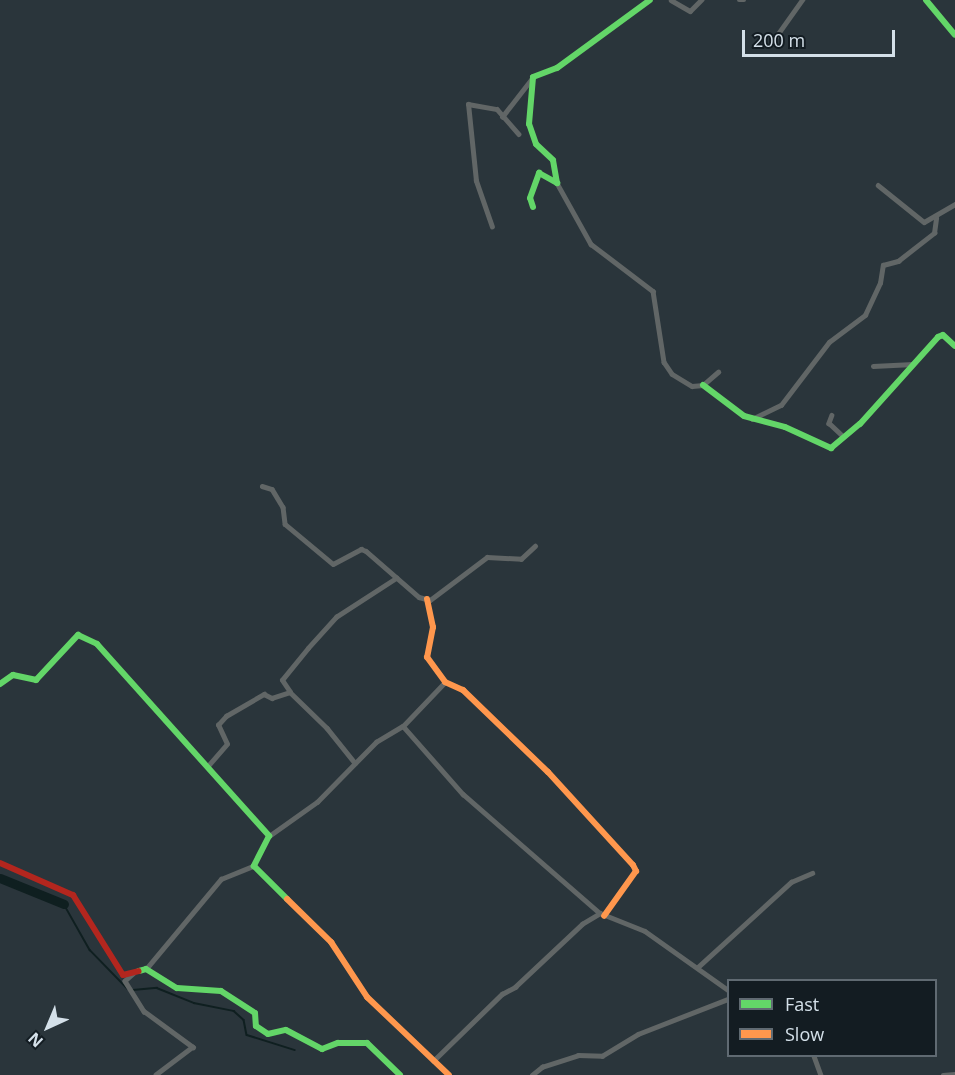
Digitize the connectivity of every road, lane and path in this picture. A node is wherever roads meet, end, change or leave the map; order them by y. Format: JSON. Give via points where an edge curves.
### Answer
{"nodes":[{"id":1,"x":650,"y":0,"type":"edge"},
{"id":2,"x":671,"y":0,"type":"edge"},
{"id":3,"x":701,"y":0,"type":"edge"},
{"id":4,"x":739,"y":0,"type":"edge"},
{"id":5,"x":744,"y":0,"type":"edge"},
{"id":6,"x":802,"y":0,"type":"edge"},
{"id":7,"x":926,"y":0,"type":"edge"},
{"id":8,"x":955,"y":35,"type":"edge"},
{"id":9,"x":775,"y":38,"type":"dead end"},
{"id":10,"x":533,"y":77,"type":"junction"},
{"id":11,"x":502,"y":117,"type":"junction"},
{"id":12,"x":519,"y":134,"type":"dead end"},
{"id":13,"x":557,"y":183,"type":"junction"},
{"id":14,"x":878,"y":185,"type":"dead end"},
{"id":15,"x":955,"y":204,"type":"edge"},
{"id":16,"x":533,"y":207,"type":"dead end"},
{"id":17,"x":936,"y":218,"type":"junction"},
{"id":18,"x":492,"y":227,"type":"dead end"},
{"id":19,"x":955,"y":346,"type":"edge"},
{"id":20,"x":913,"y":364,"type":"junction"},
{"id":21,"x":873,"y":366,"type":"dead end"},
{"id":22,"x":718,"y":372,"type":"dead end"},
{"id":23,"x":703,"y":385,"type":"junction"},
{"id":24,"x":832,"y":415,"type":"dead end"},
{"id":25,"x":752,"y":419,"type":"junction"},
{"id":26,"x":843,"y":436,"type":"junction"},
{"id":27,"x":262,"y":486,"type":"dead end"},
{"id":28,"x":535,"y":546,"type":"dead end"},
{"id":29,"x":396,"y":578,"type":"junction"},
{"id":30,"x":427,"y":599,"type":"junction"},
{"id":31,"x":445,"y":682,"type":"junction"},
{"id":32,"x":0,"y":684,"type":"edge"},
{"id":33,"x":290,"y":692,"type":"junction"},
{"id":34,"x":403,"y":726,"type":"junction"},
{"id":35,"x":355,"y":762,"type":"junction"},
{"id":36,"x":207,"y":767,"type":"junction"},
{"id":37,"x":269,"y":836,"type":"junction"},
{"id":38,"x":0,"y":863,"type":"edge"},
{"id":39,"x":254,"y":866,"type":"junction"},
{"id":40,"x":812,"y":873,"type":"dead end"},
{"id":41,"x":602,"y":915,"type":"junction"},
{"id":42,"x":698,"y":967,"type":"junction"},
{"id":43,"x":146,"y":969,"type":"junction"},
{"id":44,"x":135,"y":972,"type":"junction"},
{"id":45,"x":727,"y":989,"type":"edge"},
{"id":46,"x":727,"y":1000,"type":"edge"},
{"id":47,"x":814,"y":1057,"type":"edge"},
{"id":48,"x":433,"y":1061,"type":"junction"},
{"id":49,"x":955,"y":1074,"type":"edge"},
{"id":50,"x":156,"y":1075,"type":"edge"},
{"id":51,"x":400,"y":1075,"type":"edge"},
{"id":52,"x":448,"y":1075,"type":"edge"},
{"id":53,"x":532,"y":1075,"type":"edge"},
{"id":54,"x":821,"y":1075,"type":"edge"},
{"id":55,"x":943,"y":1075,"type":"edge"}],
"edges":[{"from":1,"to":10,"type":"street","via":[[557,68]]},
{"from":2,"to":3,"type":"street","via":[[690,11]]},
{"from":4,"to":5,"type":"street"},
{"from":6,"to":9,"type":"street"},
{"from":7,"to":8,"type":"street"},
{"from":10,"to":11,"type":"street"},
{"from":10,"to":13,"type":"street","via":[[529,124],[536,144],[553,160]]},
{"from":11,"to":12,"type":"street"},
{"from":11,"to":18,"type":"street","via":[[490,106],[468,104],[476,181]]},
{"from":13,"to":16,"type":"street","via":[[539,173],[531,198]]},
{"from":13,"to":23,"type":"street","via":[[591,244],[653,291],[664,362],[672,374],[692,386]]},
{"from":14,"to":17,"type":"street","via":[[924,222]]},
{"from":15,"to":17,"type":"street"},
{"from":17,"to":25,"type":"street","via":[[934,233],[898,261],[883,266],[880,283],[864,315],[830,342],[781,405]]},
{"from":19,"to":20,"type":"street","via":[[943,335],[938,337]]},
{"from":20,"to":21,"type":"street"},
{"from":20,"to":26,"type":"street"},
{"from":22,"to":23,"type":"street"},
{"from":23,"to":25,"type":"street","via":[[736,412]]},
{"from":24,"to":26,"type":"street","via":[[828,423]]},
{"from":25,"to":26,"type":"street","via":[[785,427],[831,448]]},
{"from":27,"to":29,"type":"street","via":[[272,489],[283,507],[285,524],[333,564],[361,549]]},
{"from":28,"to":30,"type":"street","via":[[521,559],[487,557]]},
{"from":29,"to":30,"type":"street"},
{"from":29,"to":33,"type":"street","via":[[336,617],[282,680]]},
{"from":30,"to":31,"type":"street","via":[[433,627],[428,657]]},
{"from":31,"to":34,"type":"street"},
{"from":31,"to":41,"type":"street","via":[[463,690],[486,717],[548,772],[633,865],[636,871]]},
{"from":32,"to":36,"type":"street","via":[[13,675],[36,680],[78,635],[86,636]]},
{"from":33,"to":35,"type":"street"},
{"from":33,"to":36,"type":"street","via":[[272,698],[264,694],[226,716],[218,725],[227,744]]},
{"from":34,"to":35,"type":"street","via":[[376,742]]},
{"from":34,"to":41,"type":"street","via":[[463,794]]},
{"from":35,"to":37,"type":"street","via":[[316,802]]},
{"from":36,"to":37,"type":"street"},
{"from":37,"to":39,"type":"street"},
{"from":38,"to":44,"type":"street","via":[[73,895],[118,970],[123,975]]},
{"from":39,"to":43,"type":"street","via":[[221,879]]},
{"from":39,"to":48,"type":"street","via":[[331,942],[367,997]]},
{"from":40,"to":42,"type":"street","via":[[791,882]]},
{"from":41,"to":42,"type":"street","via":[[645,931]]},
{"from":41,"to":48,"type":"street","via":[[582,924]]},
{"from":42,"to":45,"type":"street"},
{"from":43,"to":44,"type":"street"},
{"from":43,"to":51,"type":"street","via":[[177,988],[221,991],[255,1012],[256,1026],[268,1034],[286,1030],[322,1049],[338,1043],[367,1043]]},
{"from":44,"to":50,"type":"street","via":[[125,981],[144,1011],[193,1047]]},
{"from":46,"to":53,"type":"street","via":[[638,1034],[602,1056],[578,1055],[542,1067]]},
{"from":47,"to":54,"type":"street"},
{"from":48,"to":52,"type":"street"},
{"from":49,"to":55,"type":"street"}]}
